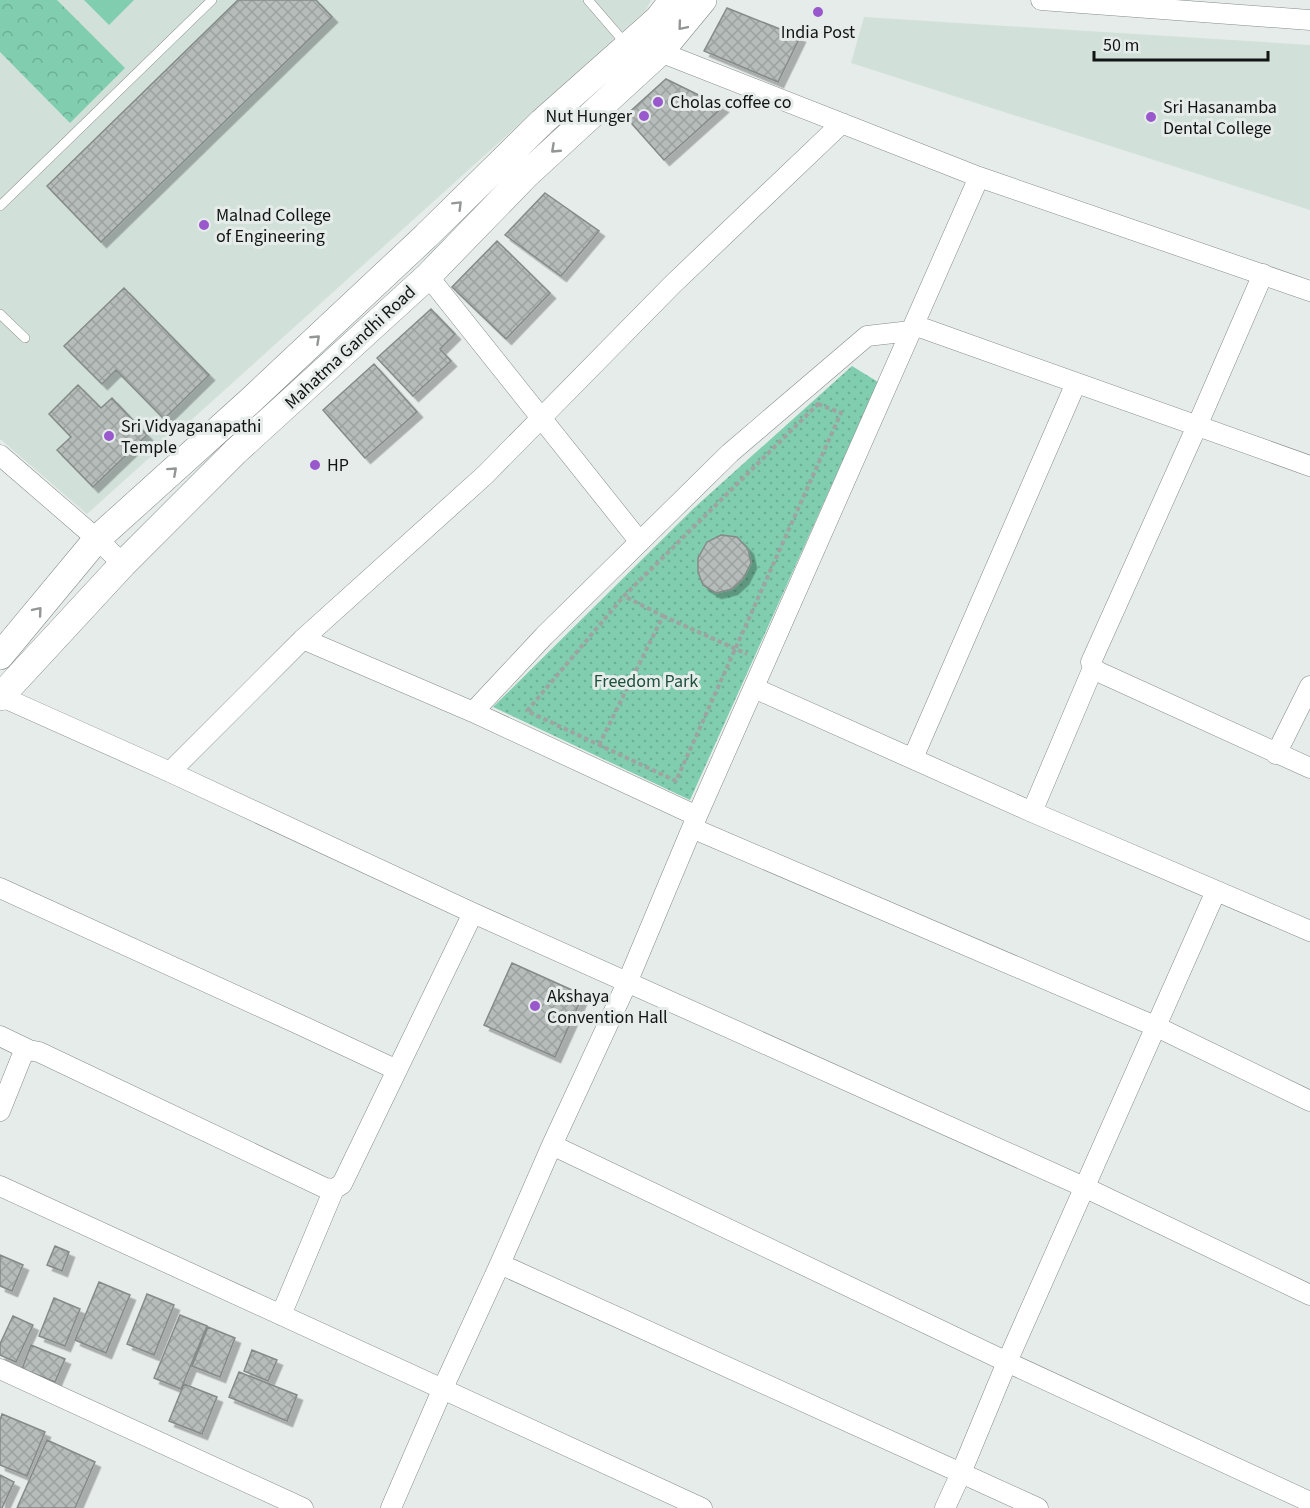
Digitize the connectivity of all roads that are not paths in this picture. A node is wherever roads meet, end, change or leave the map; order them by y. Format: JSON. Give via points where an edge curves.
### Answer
{"nodes":[{"id":1,"x":212,"y":0,"type":"edge"},
{"id":2,"x":588,"y":0,"type":"edge"},
{"id":3,"x":673,"y":0,"type":"edge"},
{"id":4,"x":703,"y":0,"type":"edge"},
{"id":5,"x":1041,"y":0,"type":"edge"},
{"id":6,"x":1310,"y":20,"type":"edge"},
{"id":7,"x":660,"y":52,"type":"junction"},
{"id":8,"x":618,"y":54,"type":"junction"},
{"id":9,"x":627,"y":82,"type":"junction"},
{"id":10,"x":842,"y":123,"type":"junction"},
{"id":11,"x":980,"y":177,"type":"junction"},
{"id":12,"x":0,"y":206,"type":"edge"},
{"id":13,"x":1263,"y":274,"type":"junction"},
{"id":14,"x":428,"y":276,"type":"junction"},
{"id":15,"x":1310,"y":291,"type":"edge"},
{"id":16,"x":0,"y":314,"type":"edge"},
{"id":17,"x":913,"y":328,"type":"junction"},
{"id":18,"x":25,"y":338,"type":"dead end"},
{"id":19,"x":1076,"y":383,"type":"junction"},
{"id":20,"x":542,"y":418,"type":"junction"},
{"id":21,"x":1197,"y":426,"type":"junction"},
{"id":22,"x":0,"y":455,"type":"edge"},
{"id":23,"x":1310,"y":466,"type":"edge"},
{"id":24,"x":97,"y":539,"type":"junction"},
{"id":25,"x":640,"y":542,"type":"junction"},
{"id":26,"x":123,"y":564,"type":"junction"},
{"id":27,"x":303,"y":639,"type":"junction"},
{"id":28,"x":0,"y":656,"type":"edge"},
{"id":29,"x":1093,"y":668,"type":"junction"},
{"id":30,"x":1310,"y":686,"type":"edge"},
{"id":31,"x":754,"y":688,"type":"junction"},
{"id":32,"x":0,"y":696,"type":"edge"},
{"id":33,"x":473,"y":712,"type":"junction"},
{"id":34,"x":1276,"y":754,"type":"junction"},
{"id":35,"x":913,"y":758,"type":"junction"},
{"id":36,"x":1310,"y":768,"type":"edge"},
{"id":37,"x":170,"y":772,"type":"junction"},
{"id":38,"x":1032,"y":812,"type":"junction"},
{"id":39,"x":695,"y":822,"type":"junction"},
{"id":40,"x":0,"y":888,"type":"edge"},
{"id":41,"x":1216,"y":891,"type":"junction"},
{"id":42,"x":473,"y":913,"type":"junction"},
{"id":43,"x":1310,"y":931,"type":"edge"},
{"id":44,"x":627,"y":983,"type":"junction"},
{"id":45,"x":1157,"y":1027,"type":"junction"},
{"id":46,"x":0,"y":1036,"type":"edge"},
{"id":47,"x":29,"y":1050,"type":"junction"},
{"id":48,"x":397,"y":1070,"type":"junction"},
{"id":49,"x":1310,"y":1101,"type":"edge"},
{"id":50,"x":0,"y":1111,"type":"edge"},
{"id":51,"x":552,"y":1145,"type":"junction"},
{"id":52,"x":0,"y":1186,"type":"edge"},
{"id":53,"x":1084,"y":1187,"type":"junction"},
{"id":54,"x":334,"y":1189,"type":"junction"},
{"id":55,"x":500,"y":1264,"type":"junction"},
{"id":56,"x":1310,"y":1295,"type":"edge"},
{"id":57,"x":281,"y":1315,"type":"junction"},
{"id":58,"x":1007,"y":1362,"type":"junction"},
{"id":59,"x":0,"y":1369,"type":"edge"},
{"id":60,"x":442,"y":1388,"type":"junction"},
{"id":61,"x":961,"y":1473,"type":"junction"},
{"id":62,"x":1310,"y":1502,"type":"edge"},
{"id":63,"x":303,"y":1508,"type":"edge"},
{"id":64,"x":391,"y":1508,"type":"edge"},
{"id":65,"x":702,"y":1508,"type":"edge"},
{"id":66,"x":945,"y":1508,"type":"edge"},
{"id":67,"x":1038,"y":1508,"type":"edge"}],
"edges":[{"from":1,"to":12,"type":"lane"},
{"from":2,"to":8,"type":"lane"},
{"from":3,"to":8,"type":"street","name":"Mahatma Gandhi Road","via":[[658,20]]},
{"from":4,"to":7,"type":"street","name":"Mahatma Gandhi Road","one_way":true},
{"from":5,"to":6,"type":"street"},
{"from":7,"to":9,"type":"street","name":"Mahatma Gandhi Road"},
{"from":7,"to":10,"type":"street"},
{"from":8,"to":9,"type":"street"},
{"from":24,"to":8,"type":"street","name":"Mahatma Gandhi Road","one_way":true,"via":[[249,402]]},
{"from":9,"to":14,"type":"street","name":"Mahatma Gandhi Road","one_way":true,"via":[[526,176]]},
{"from":10,"to":11,"type":"street"},
{"from":10,"to":20,"type":"street"},
{"from":11,"to":13,"type":"street"},
{"from":11,"to":17,"type":"street"},
{"from":13,"to":15,"type":"street"},
{"from":13,"to":21,"type":"street"},
{"from":14,"to":20,"type":"street"},
{"from":14,"to":26,"type":"street","name":"Mahatma Gandhi Road","via":[[236,452]]},
{"from":16,"to":18,"type":"lane"},
{"from":17,"to":19,"type":"street"},
{"from":17,"to":25,"type":"street","via":[[867,336],[730,453]]},
{"from":17,"to":31,"type":"street"},
{"from":19,"to":21,"type":"street"},
{"from":19,"to":35,"type":"street"},
{"from":20,"to":25,"type":"street"},
{"from":20,"to":27,"type":"street","via":[[485,475]]},
{"from":21,"to":23,"type":"street"},
{"from":21,"to":29,"type":"street","via":[[1091,662]]},
{"from":22,"to":24,"type":"street"},
{"from":24,"to":26,"type":"street"},
{"from":28,"to":24,"type":"street","name":"Mahatma Gandhi Road","one_way":true},
{"from":25,"to":33,"type":"street"},
{"from":26,"to":32,"type":"street","name":"Mahatma Gandhi Road"},
{"from":27,"to":33,"type":"street"},
{"from":27,"to":37,"type":"street"},
{"from":29,"to":34,"type":"street"},
{"from":29,"to":38,"type":"street"},
{"from":30,"to":34,"type":"street"},
{"from":31,"to":35,"type":"street"},
{"from":31,"to":39,"type":"street"},
{"from":32,"to":37,"type":"street"},
{"from":33,"to":39,"type":"street"},
{"from":34,"to":36,"type":"street"},
{"from":35,"to":38,"type":"street"},
{"from":37,"to":42,"type":"street"},
{"from":38,"to":41,"type":"street"},
{"from":39,"to":44,"type":"street"},
{"from":39,"to":45,"type":"street"},
{"from":40,"to":48,"type":"street"},
{"from":41,"to":43,"type":"street"},
{"from":41,"to":45,"type":"street"},
{"from":42,"to":44,"type":"street"},
{"from":42,"to":48,"type":"street"},
{"from":44,"to":51,"type":"street"},
{"from":44,"to":53,"type":"street"},
{"from":45,"to":49,"type":"street"},
{"from":45,"to":53,"type":"street"},
{"from":46,"to":47,"type":"street"},
{"from":47,"to":50,"type":"street","via":[[22,1056]]},
{"from":47,"to":54,"type":"street"},
{"from":48,"to":54,"type":"street","via":[[342,1184]]},
{"from":51,"to":55,"type":"street"},
{"from":51,"to":58,"type":"street"},
{"from":52,"to":57,"type":"street"},
{"from":53,"to":56,"type":"street"},
{"from":53,"to":58,"type":"street"},
{"from":54,"to":57,"type":"street"},
{"from":55,"to":60,"type":"street"},
{"from":55,"to":61,"type":"street"},
{"from":57,"to":60,"type":"street"},
{"from":58,"to":61,"type":"street"},
{"from":58,"to":62,"type":"street"},
{"from":59,"to":63,"type":"street"},
{"from":60,"to":64,"type":"street"},
{"from":60,"to":65,"type":"street"},
{"from":61,"to":66,"type":"street"},
{"from":61,"to":67,"type":"street"}]}
